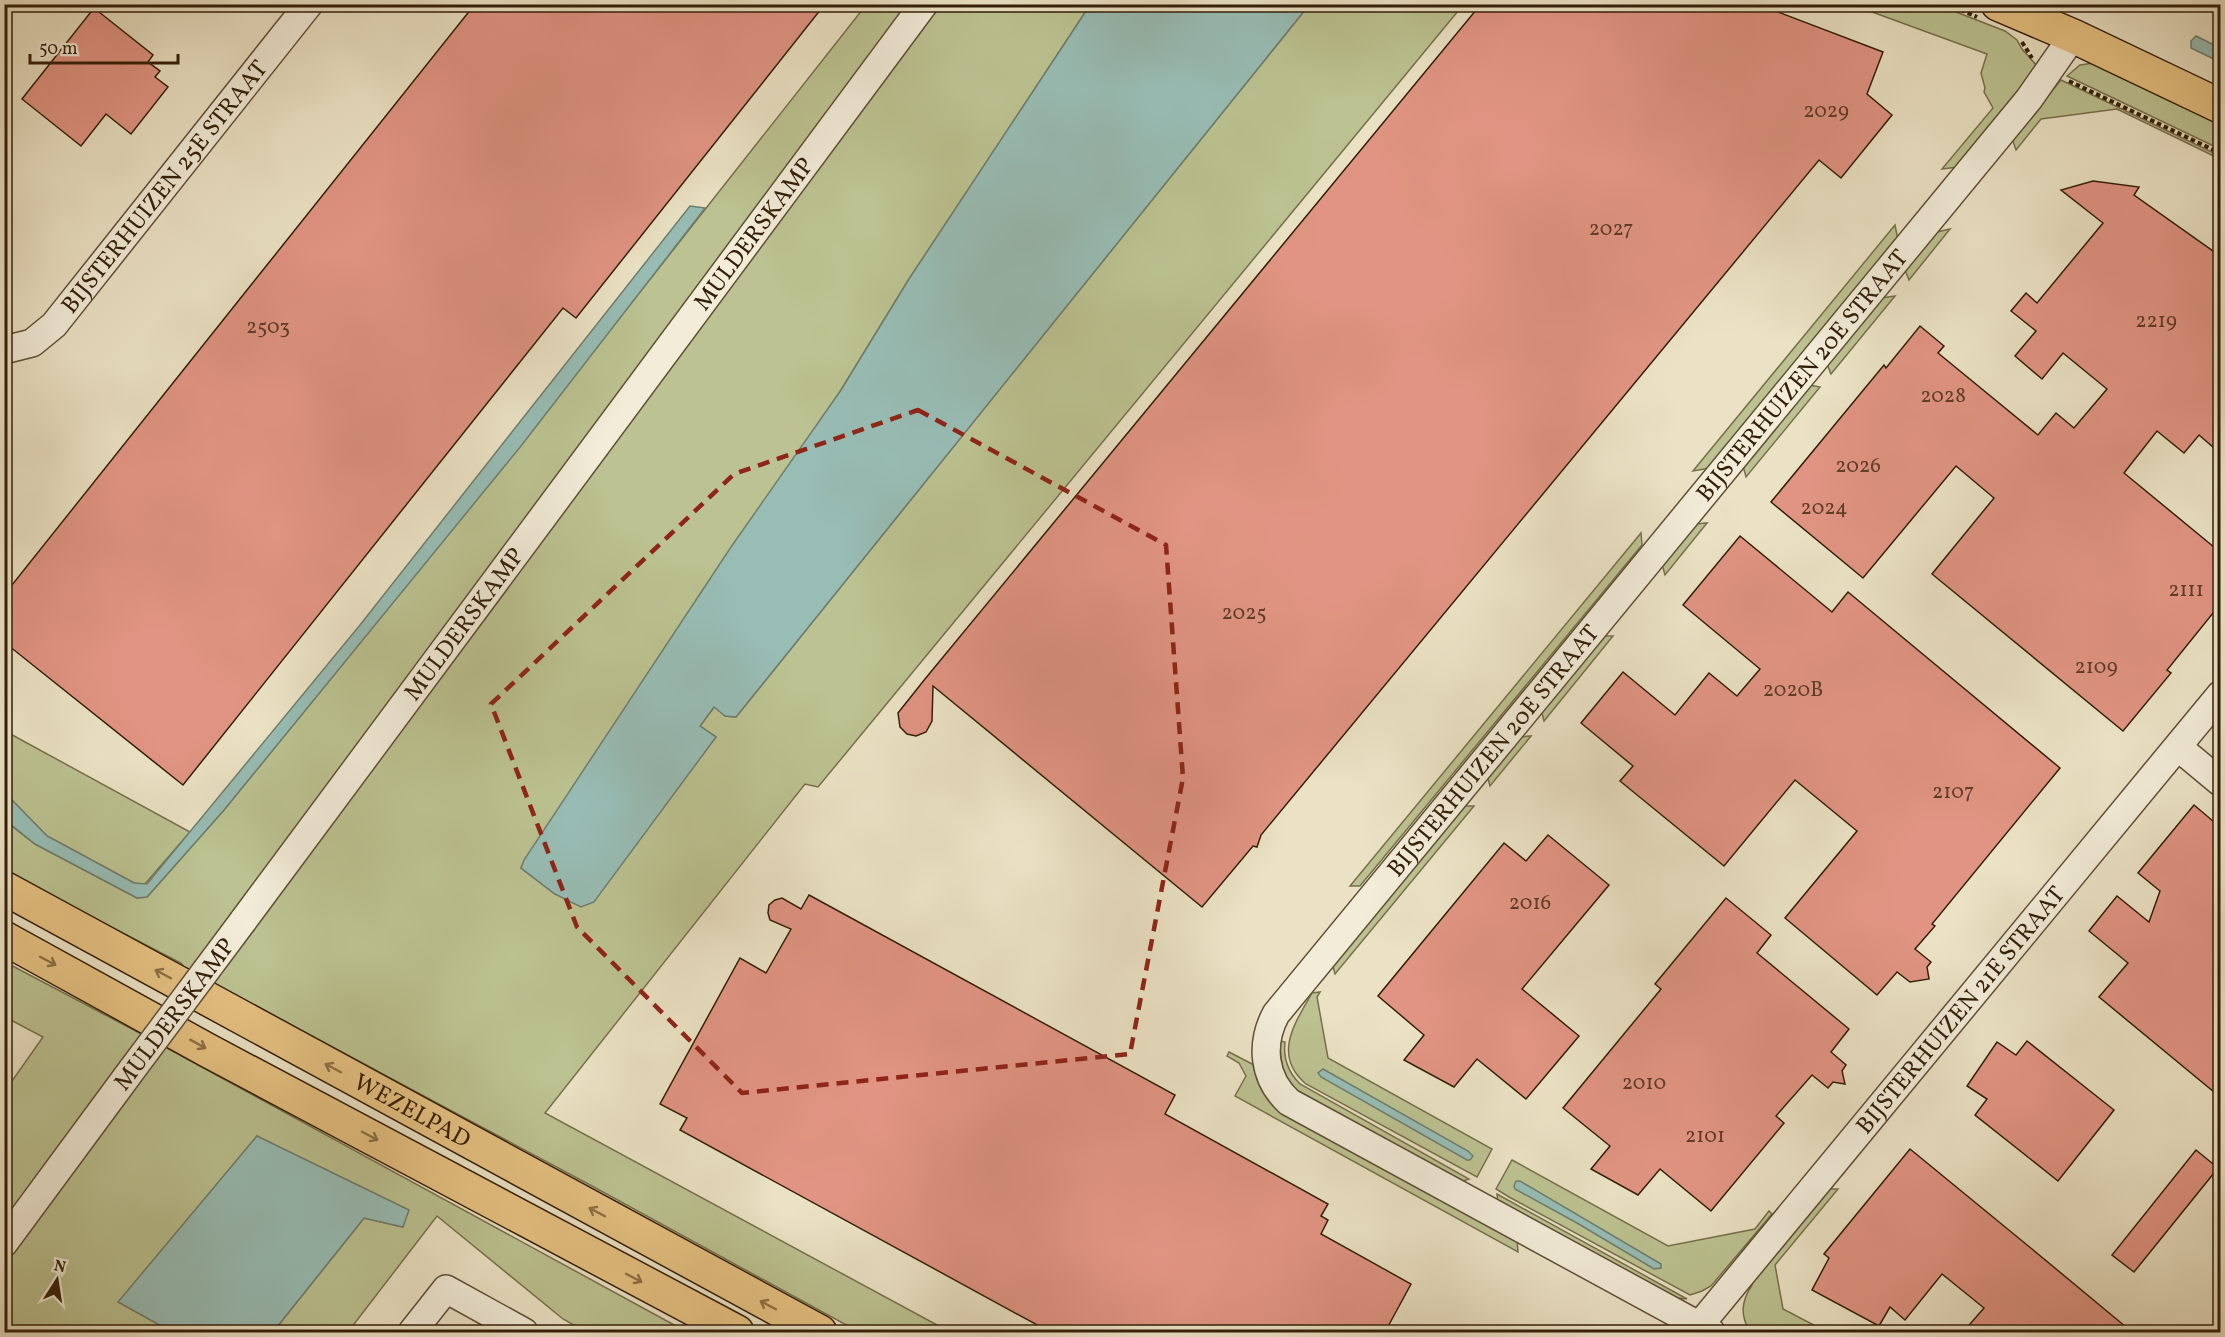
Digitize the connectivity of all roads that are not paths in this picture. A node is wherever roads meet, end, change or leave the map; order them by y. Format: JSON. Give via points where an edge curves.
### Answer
{"nodes":[{"id":1,"x":309,"y":4,"type":"edge"},
{"id":2,"x":924,"y":4,"type":"edge"},
{"id":3,"x":1988,"y":11,"type":"edge"},
{"id":4,"x":2073,"y":36,"type":"junction"},
{"id":5,"x":2220,"y":106,"type":"edge"},
{"id":6,"x":4,"y":350,"type":"edge"},
{"id":7,"x":2220,"y":696,"type":"edge"},
{"id":8,"x":2178,"y":747,"type":"junction"},
{"id":9,"x":2216,"y":768,"type":"edge"},
{"id":10,"x":4,"y":888,"type":"edge"},
{"id":11,"x":4,"y":938,"type":"edge"},
{"id":12,"x":4,"y":1243,"type":"edge"},
{"id":13,"x":1705,"y":1329,"type":"edge"},
{"id":14,"x":412,"y":1332,"type":"edge"},
{"id":15,"x":524,"y":1332,"type":"edge"},
{"id":16,"x":737,"y":1332,"type":"edge"},
{"id":17,"x":820,"y":1332,"type":"edge"}],
"edges":[{"from":1,"to":6,"type":"street","name":"BIJSTERHUIZEN 25E STRAAT","via":[[54,325],[32,343]]},
{"from":2,"to":12,"type":"street","name":"MULDERSKAMP","bridge":true},
{"from":3,"to":4,"type":"main road"},
{"from":4,"to":5,"type":"main road"},
{"from":4,"to":13,"type":"street","name":"BIJSTERHUIZEN 20E STRAAT","via":[[2029,99],[1276,1014],[1266,1036],[1270,1075],[1289,1102]]},
{"from":7,"to":8,"type":"street","name":"BIJSTERHUIZEN 21E STRAAT"},
{"from":8,"to":9,"type":"street"},
{"from":8,"to":13,"type":"street","name":"BIJSTERHUIZEN 21E STRAAT"},
{"from":17,"to":10,"type":"main road","name":"WEZELPAD","one_way":true},
{"from":11,"to":16,"type":"main road","name":"WEZELPAD","one_way":true},
{"from":14,"to":15,"type":"street","via":[[446,1290]]}]}
